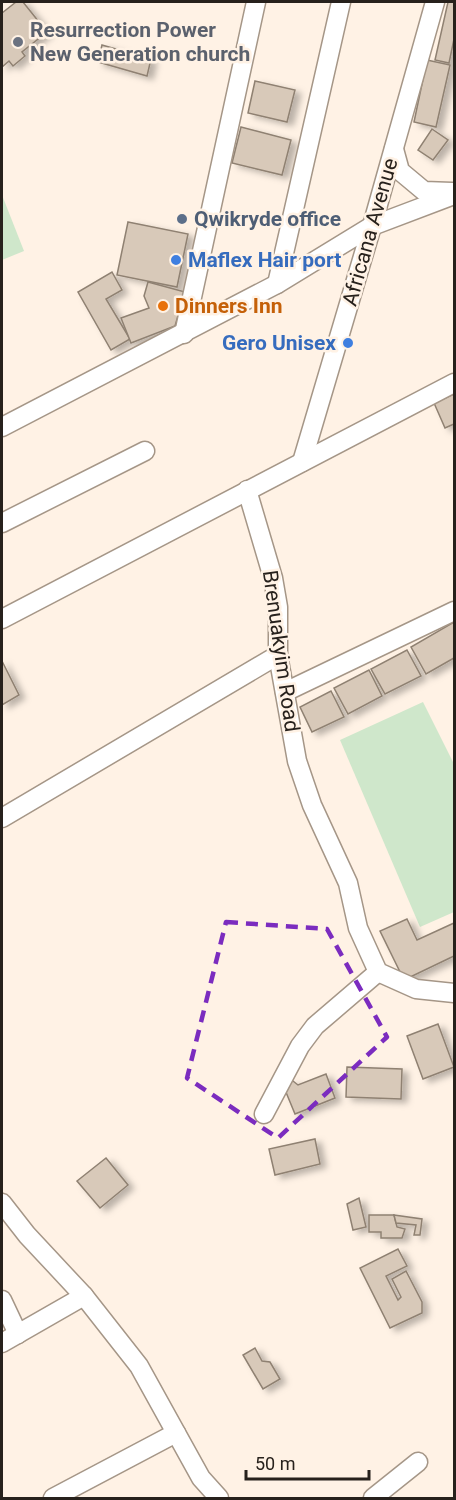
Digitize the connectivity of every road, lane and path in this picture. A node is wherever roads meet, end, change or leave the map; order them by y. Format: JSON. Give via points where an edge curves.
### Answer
{"nodes":[{"id":1,"x":256,"y":2,"type":"edge"},
{"id":2,"x":341,"y":2,"type":"edge"},
{"id":3,"x":435,"y":2,"type":"edge"},
{"id":4,"x":394,"y":149,"type":"junction"},
{"id":5,"x":454,"y":194,"type":"edge"},
{"id":6,"x":372,"y":226,"type":"junction"},
{"id":7,"x":277,"y":284,"type":"junction"},
{"id":8,"x":184,"y":334,"type":"junction"},
{"id":9,"x":454,"y":383,"type":"edge"},
{"id":10,"x":2,"y":427,"type":"edge"},
{"id":11,"x":145,"y":452,"type":"dead end"},
{"id":12,"x":302,"y":462,"type":"junction"},
{"id":13,"x":247,"y":490,"type":"junction"},
{"id":14,"x":2,"y":523,"type":"edge"},
{"id":15,"x":454,"y":611,"type":"edge"},
{"id":16,"x":2,"y":619,"type":"edge"},
{"id":17,"x":278,"y":655,"type":"junction"},
{"id":18,"x":285,"y":692,"type":"junction"},
{"id":19,"x":2,"y":818,"type":"edge"},
{"id":20,"x":378,"y":972,"type":"junction"},
{"id":21,"x":454,"y":993,"type":"edge"},
{"id":22,"x":264,"y":1114,"type":"dead end"},
{"id":23,"x":2,"y":1203,"type":"edge"},
{"id":24,"x":84,"y":1296,"type":"junction"},
{"id":25,"x":2,"y":1300,"type":"edge"},
{"id":26,"x":18,"y":1334,"type":"junction"},
{"id":27,"x":2,"y":1343,"type":"edge"},
{"id":28,"x":176,"y":1433,"type":"junction"},
{"id":29,"x":418,"y":1462,"type":"dead end"},
{"id":30,"x":53,"y":1498,"type":"edge"},
{"id":31,"x":219,"y":1498,"type":"edge"},
{"id":32,"x":373,"y":1498,"type":"edge"}],
"edges":[{"from":1,"to":8,"type":"street"},
{"from":2,"to":7,"type":"street"},
{"from":3,"to":4,"type":"street","name":"Africana Avenue"},
{"from":4,"to":5,"type":"street","via":[[400,171],[424,191]]},
{"from":4,"to":6,"type":"street","name":"Africana Avenue"},
{"from":5,"to":6,"type":"street"},
{"from":6,"to":7,"type":"street"},
{"from":6,"to":12,"type":"street","name":"Africana Avenue"},
{"from":7,"to":8,"type":"street"},
{"from":8,"to":10,"type":"street"},
{"from":9,"to":12,"type":"street"},
{"from":11,"to":14,"type":"street"},
{"from":12,"to":13,"type":"street"},
{"from":13,"to":16,"type":"street"},
{"from":13,"to":17,"type":"street","name":"Brenuakyim Road","via":[[273,578],[278,607]]},
{"from":15,"to":18,"type":"street"},
{"from":17,"to":18,"type":"street","name":"Brenuakyim Road"},
{"from":17,"to":19,"type":"street"},
{"from":18,"to":20,"type":"street","name":"Brenuakyim Road","via":[[297,761],[348,884],[358,928]]},
{"from":20,"to":21,"type":"street","via":[[416,989]]},
{"from":20,"to":22,"type":"street","via":[[315,1026]]},
{"from":23,"to":24,"type":"street"},
{"from":24,"to":26,"type":"street"},
{"from":24,"to":28,"type":"street","via":[[139,1366]]},
{"from":25,"to":26,"type":"street"},
{"from":26,"to":27,"type":"street"},
{"from":28,"to":30,"type":"street"},
{"from":28,"to":31,"type":"street","via":[[201,1478]]},
{"from":29,"to":32,"type":"street"}]}
